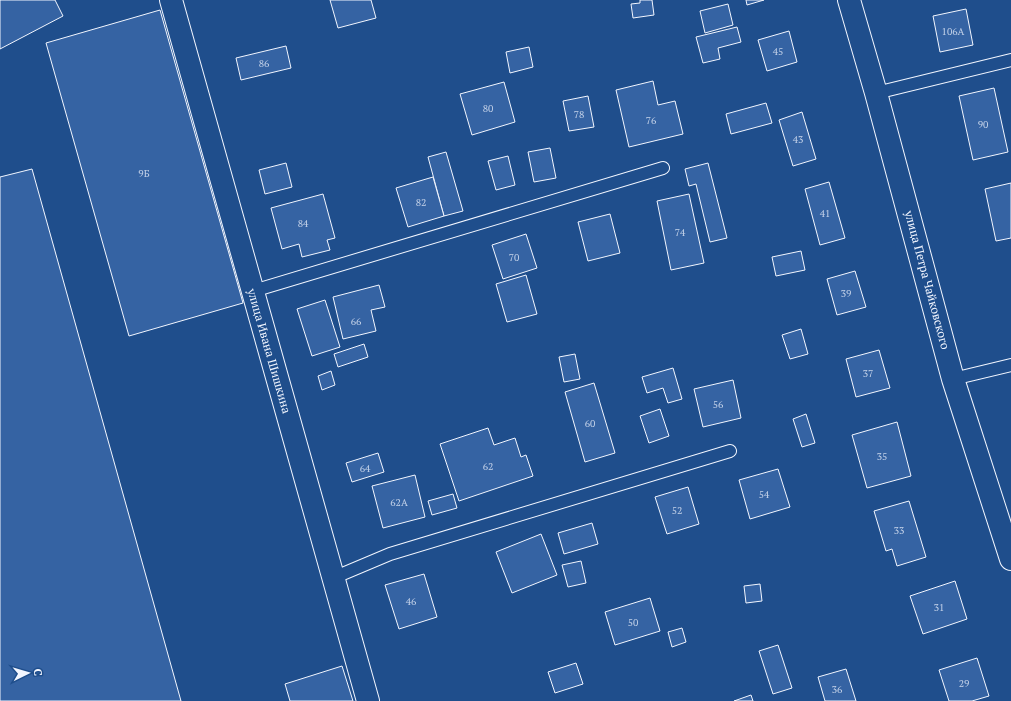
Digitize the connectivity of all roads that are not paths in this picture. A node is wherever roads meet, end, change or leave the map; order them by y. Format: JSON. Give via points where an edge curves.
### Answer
{"nodes":[{"id":1,"x":171,"y":0,"type":"edge"},
{"id":2,"x":849,"y":0,"type":"edge"},
{"id":3,"x":1011,"y":60,"type":"edge"},
{"id":4,"x":876,"y":93,"type":"junction"},
{"id":5,"x":663,"y":168,"type":"dead end"},
{"id":6,"x":253,"y":291,"type":"junction"},
{"id":7,"x":1011,"y":365,"type":"edge"},
{"id":8,"x":953,"y":379,"type":"junction"},
{"id":9,"x":730,"y":451,"type":"dead end"},
{"id":10,"x":1011,"y":559,"type":"edge"},
{"id":11,"x":333,"y":578,"type":"junction"},
{"id":12,"x":368,"y":701,"type":"edge"}],
"edges":[{"from":1,"to":6,"type":"street","name":"улица Ивана Шишкина"},
{"from":2,"to":4,"type":"street","name":"улица Петра Чайковского"},
{"from":3,"to":4,"type":"lane"},
{"from":4,"to":8,"type":"street","name":"улица Петра Чайковского"},
{"from":5,"to":6,"type":"lane"},
{"from":6,"to":11,"type":"street","name":"улица Ивана Шишкина"},
{"from":7,"to":8,"type":"lane"},
{"from":8,"to":10,"type":"street","name":"улица Петра Чайковского"},
{"from":9,"to":11,"type":"lane","via":[[397,551]]},
{"from":11,"to":12,"type":"street","name":"улица Ивана Шишкина"}]}
